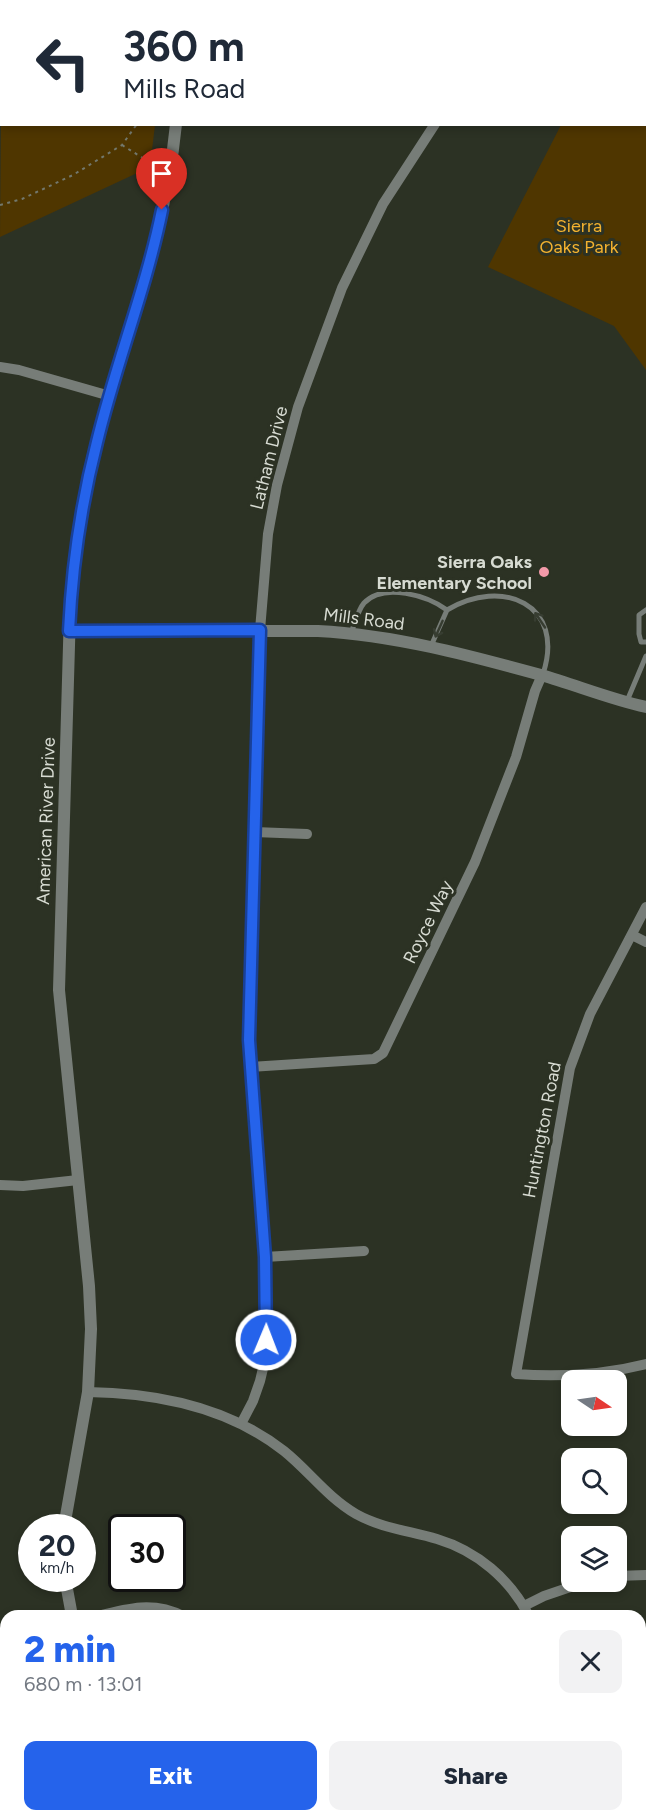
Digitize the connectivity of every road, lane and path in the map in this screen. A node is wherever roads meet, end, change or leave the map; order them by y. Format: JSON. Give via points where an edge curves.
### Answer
{"nodes":[{"id":1,"x":136,"y":126,"type":"edge"},
{"id":2,"x":176,"y":126,"type":"edge"},
{"id":3,"x":434,"y":126,"type":"edge"},
{"id":4,"x":122,"y":145,"type":"junction"},
{"id":5,"x":154,"y":165,"type":"dead end"},
{"id":6,"x":0,"y":205,"type":"edge"},
{"id":7,"x":0,"y":367,"type":"edge"},
{"id":8,"x":110,"y":396,"type":"junction"},
{"id":9,"x":447,"y":610,"type":"junction"},
{"id":10,"x":646,"y":610,"type":"edge"},
{"id":11,"x":260,"y":630,"type":"junction"},
{"id":12,"x":69,"y":631,"type":"junction"},
{"id":13,"x":351,"y":633,"type":"junction"},
{"id":14,"x":646,"y":642,"type":"edge"},
{"id":15,"x":431,"y":646,"type":"junction"},
{"id":16,"x":646,"y":656,"type":"edge"},
{"id":17,"x":542,"y":675,"type":"junction"},
{"id":18,"x":627,"y":703,"type":"junction"},
{"id":19,"x":646,"y":707,"type":"edge"},
{"id":20,"x":254,"y":832,"type":"junction"},
{"id":21,"x":307,"y":834,"type":"dead end"},
{"id":22,"x":646,"y":908,"type":"edge"},
{"id":23,"x":632,"y":935,"type":"junction"},
{"id":24,"x":646,"y":942,"type":"edge"},
{"id":25,"x":250,"y":1066,"type":"junction"},
{"id":26,"x":78,"y":1180,"type":"junction"},
{"id":27,"x":0,"y":1185,"type":"edge"},
{"id":28,"x":364,"y":1251,"type":"dead end"},
{"id":29,"x":265,"y":1257,"type":"junction"},
{"id":30,"x":646,"y":1364,"type":"edge"},
{"id":31,"x":88,"y":1392,"type":"junction"},
{"id":32,"x":241,"y":1424,"type":"junction"},
{"id":33,"x":67,"y":1514,"type":"edge"},
{"id":34,"x":646,"y":1575,"type":"edge"},
{"id":35,"x":627,"y":1576,"type":"edge"},
{"id":36,"x":561,"y":1591,"type":"edge"},
{"id":37,"x":68,"y":1592,"type":"edge"},
{"id":38,"x":71,"y":1610,"type":"edge"},
{"id":39,"x":126,"y":1610,"type":"edge"},
{"id":40,"x":167,"y":1610,"type":"edge"},
{"id":41,"x":526,"y":1610,"type":"edge"},
{"id":42,"x":529,"y":1610,"type":"edge"}],
"edges":[{"from":1,"to":4,"type":"path"},
{"from":2,"to":8,"type":"street","name":"American River Drive","via":[[153,254]]},
{"from":3,"to":11,"type":"street","name":"Latham Drive","via":[[399,176],[359,249],[301,397],[268,534]]},
{"from":4,"to":5,"type":"path"},
{"from":4,"to":6,"type":"path","via":[[73,175]]},
{"from":7,"to":8,"type":"street"},
{"from":8,"to":12,"type":"street","name":"American River Drive","via":[[84,496]]},
{"from":9,"to":13,"type":"lane","via":[[420,596],[380,594],[362,605]]},
{"from":9,"to":15,"type":"lane","one_way":true},
{"from":17,"to":9,"type":"lane","one_way":true,"via":[[548,659],[548,636],[539,616],[521,601],[487,595],[473,597]]},
{"from":10,"to":14,"type":"lane","via":[[639,615],[641,642]]},
{"from":11,"to":12,"type":"street","name":"Mills Road"},
{"from":11,"to":13,"type":"street","name":"Mills Road"},
{"from":11,"to":20,"type":"street","name":"Latham Drive"},
{"from":12,"to":26,"type":"street","name":"American River Drive","via":[[59,990]]},
{"from":13,"to":15,"type":"street","name":"Mills Road"},
{"from":15,"to":17,"type":"street","name":"Mills Road"},
{"from":16,"to":18,"type":"lane"},
{"from":17,"to":18,"type":"street","name":"Mills Road"},
{"from":17,"to":25,"type":"street","name":"Royce Way","via":[[516,757],[475,862],[383,1053],[374,1059]]},
{"from":18,"to":19,"type":"street","name":"Mills Road"},
{"from":20,"to":21,"type":"street"},
{"from":20,"to":25,"type":"street","name":"Latham Drive"},
{"from":22,"to":23,"type":"street","name":"Huntington Road"},
{"from":23,"to":24,"type":"street"},
{"from":23,"to":30,"type":"street","name":"Huntington Road","via":[[590,1014],[570,1068],[516,1374],[586,1375]]},
{"from":25,"to":29,"type":"street","name":"Latham Drive"},
{"from":26,"to":27,"type":"street"},
{"from":26,"to":31,"type":"street","name":"American River Drive","via":[[89,1286]]},
{"from":28,"to":29,"type":"street"},
{"from":29,"to":32,"type":"street","name":"Latham Drive","via":[[265,1360],[254,1401]]},
{"from":31,"to":32,"type":"street","via":[[157,1396]]},
{"from":31,"to":33,"type":"street","name":"American River Drive"},
{"from":32,"to":41,"type":"street","via":[[286,1452],[334,1499],[356,1514],[389,1528],[456,1546],[483,1562],[506,1582]]},
{"from":34,"to":35,"type":"street"},
{"from":36,"to":42,"type":"street"},
{"from":37,"to":38,"type":"street"},
{"from":39,"to":40,"type":"street","via":[[144,1606]]}]}
